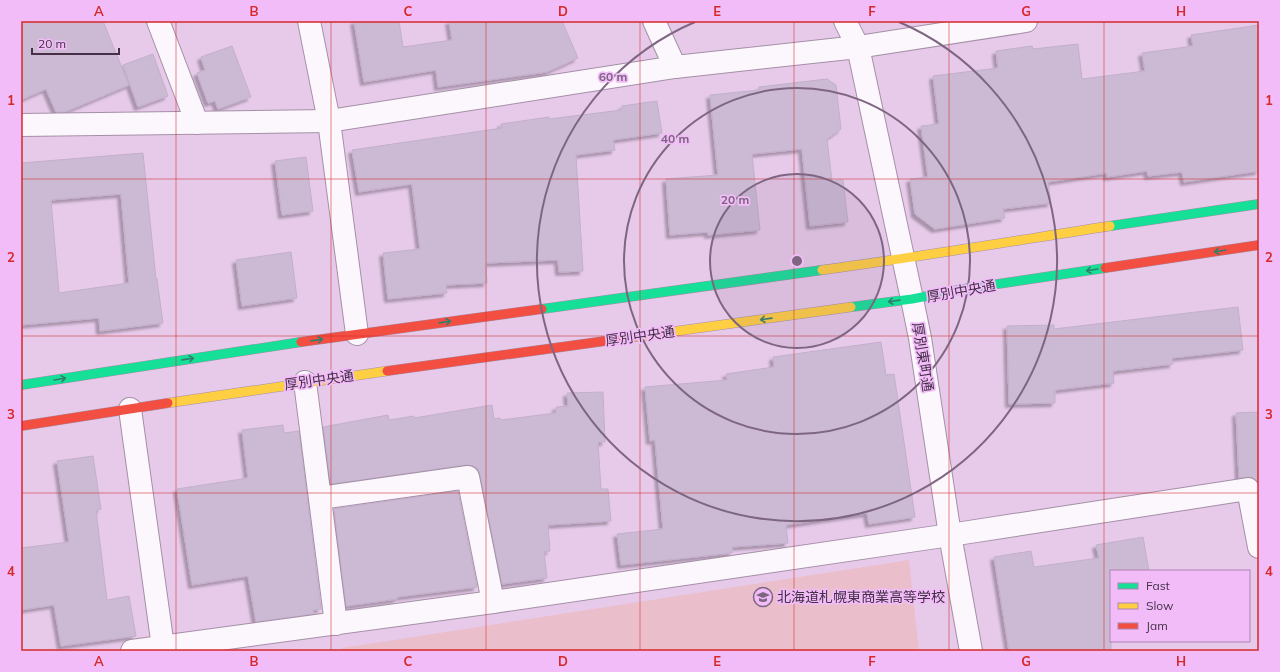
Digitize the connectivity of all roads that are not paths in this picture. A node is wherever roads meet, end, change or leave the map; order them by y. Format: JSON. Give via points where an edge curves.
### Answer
{"nodes":[{"id":1,"x":158,"y":21,"type":"edge"},
{"id":2,"x":309,"y":21,"type":"edge"},
{"id":3,"x":654,"y":21,"type":"edge"},
{"id":4,"x":845,"y":21,"type":"edge"},
{"id":5,"x":1026,"y":21,"type":"edge"},
{"id":6,"x":858,"y":47,"type":"junction"},
{"id":7,"x":675,"y":67,"type":"junction"},
{"id":8,"x":329,"y":121,"type":"junction"},
{"id":9,"x":197,"y":123,"type":"junction"},
{"id":10,"x":21,"y":125,"type":"edge"},
{"id":11,"x":1259,"y":204,"type":"edge"},
{"id":12,"x":1259,"y":245,"type":"edge"},
{"id":13,"x":903,"y":259,"type":"junction"},
{"id":14,"x":912,"y":299,"type":"junction"},
{"id":15,"x":357,"y":334,"type":"junction"},
{"id":16,"x":305,"y":382,"type":"junction"},
{"id":17,"x":21,"y":385,"type":"edge"},
{"id":18,"x":130,"y":409,"type":"junction"},
{"id":19,"x":21,"y":426,"type":"edge"},
{"id":20,"x":320,"y":498,"type":"junction"},
{"id":21,"x":950,"y":534,"type":"junction"},
{"id":22,"x":1259,"y":547,"type":"edge"},
{"id":23,"x":493,"y":602,"type":"junction"},
{"id":24,"x":336,"y":624,"type":"junction"},
{"id":25,"x":163,"y":647,"type":"junction"},
{"id":26,"x":132,"y":651,"type":"edge"},
{"id":27,"x":971,"y":651,"type":"edge"}],
"edges":[{"from":1,"to":9,"type":"street"},
{"from":2,"to":8,"type":"street"},
{"from":3,"to":7,"type":"street"},
{"from":4,"to":6,"type":"street","name":"厚別東町通"},
{"from":5,"to":6,"type":"street"},
{"from":6,"to":7,"type":"street"},
{"from":6,"to":13,"type":"street","name":"厚別東町通"},
{"from":7,"to":8,"type":"street"},
{"from":8,"to":9,"type":"street"},
{"from":8,"to":15,"type":"street"},
{"from":9,"to":10,"type":"street"},
{"from":11,"to":13,"type":"street"},
{"from":12,"to":14,"type":"street","name":"厚別中央通","one_way":true},
{"from":13,"to":14,"type":"street","name":"厚別東町通"},
{"from":15,"to":13,"type":"street","one_way":true},
{"from":14,"to":16,"type":"street","name":"厚別中央通","one_way":true},
{"from":14,"to":21,"type":"street","name":"厚別東町通"},
{"from":17,"to":15,"type":"street","one_way":true},
{"from":16,"to":18,"type":"street","name":"厚別中央通"},
{"from":16,"to":20,"type":"street"},
{"from":18,"to":19,"type":"street","name":"厚別中央通"},
{"from":18,"to":25,"type":"street"},
{"from":20,"to":23,"type":"street","via":[[468,477]]},
{"from":20,"to":24,"type":"street"},
{"from":21,"to":22,"type":"street","via":[[1248,489]]},
{"from":21,"to":23,"type":"street"},
{"from":21,"to":27,"type":"street","name":"厚別東町通"},
{"from":23,"to":24,"type":"street"},
{"from":24,"to":25,"type":"street"},
{"from":25,"to":26,"type":"street"}]}
